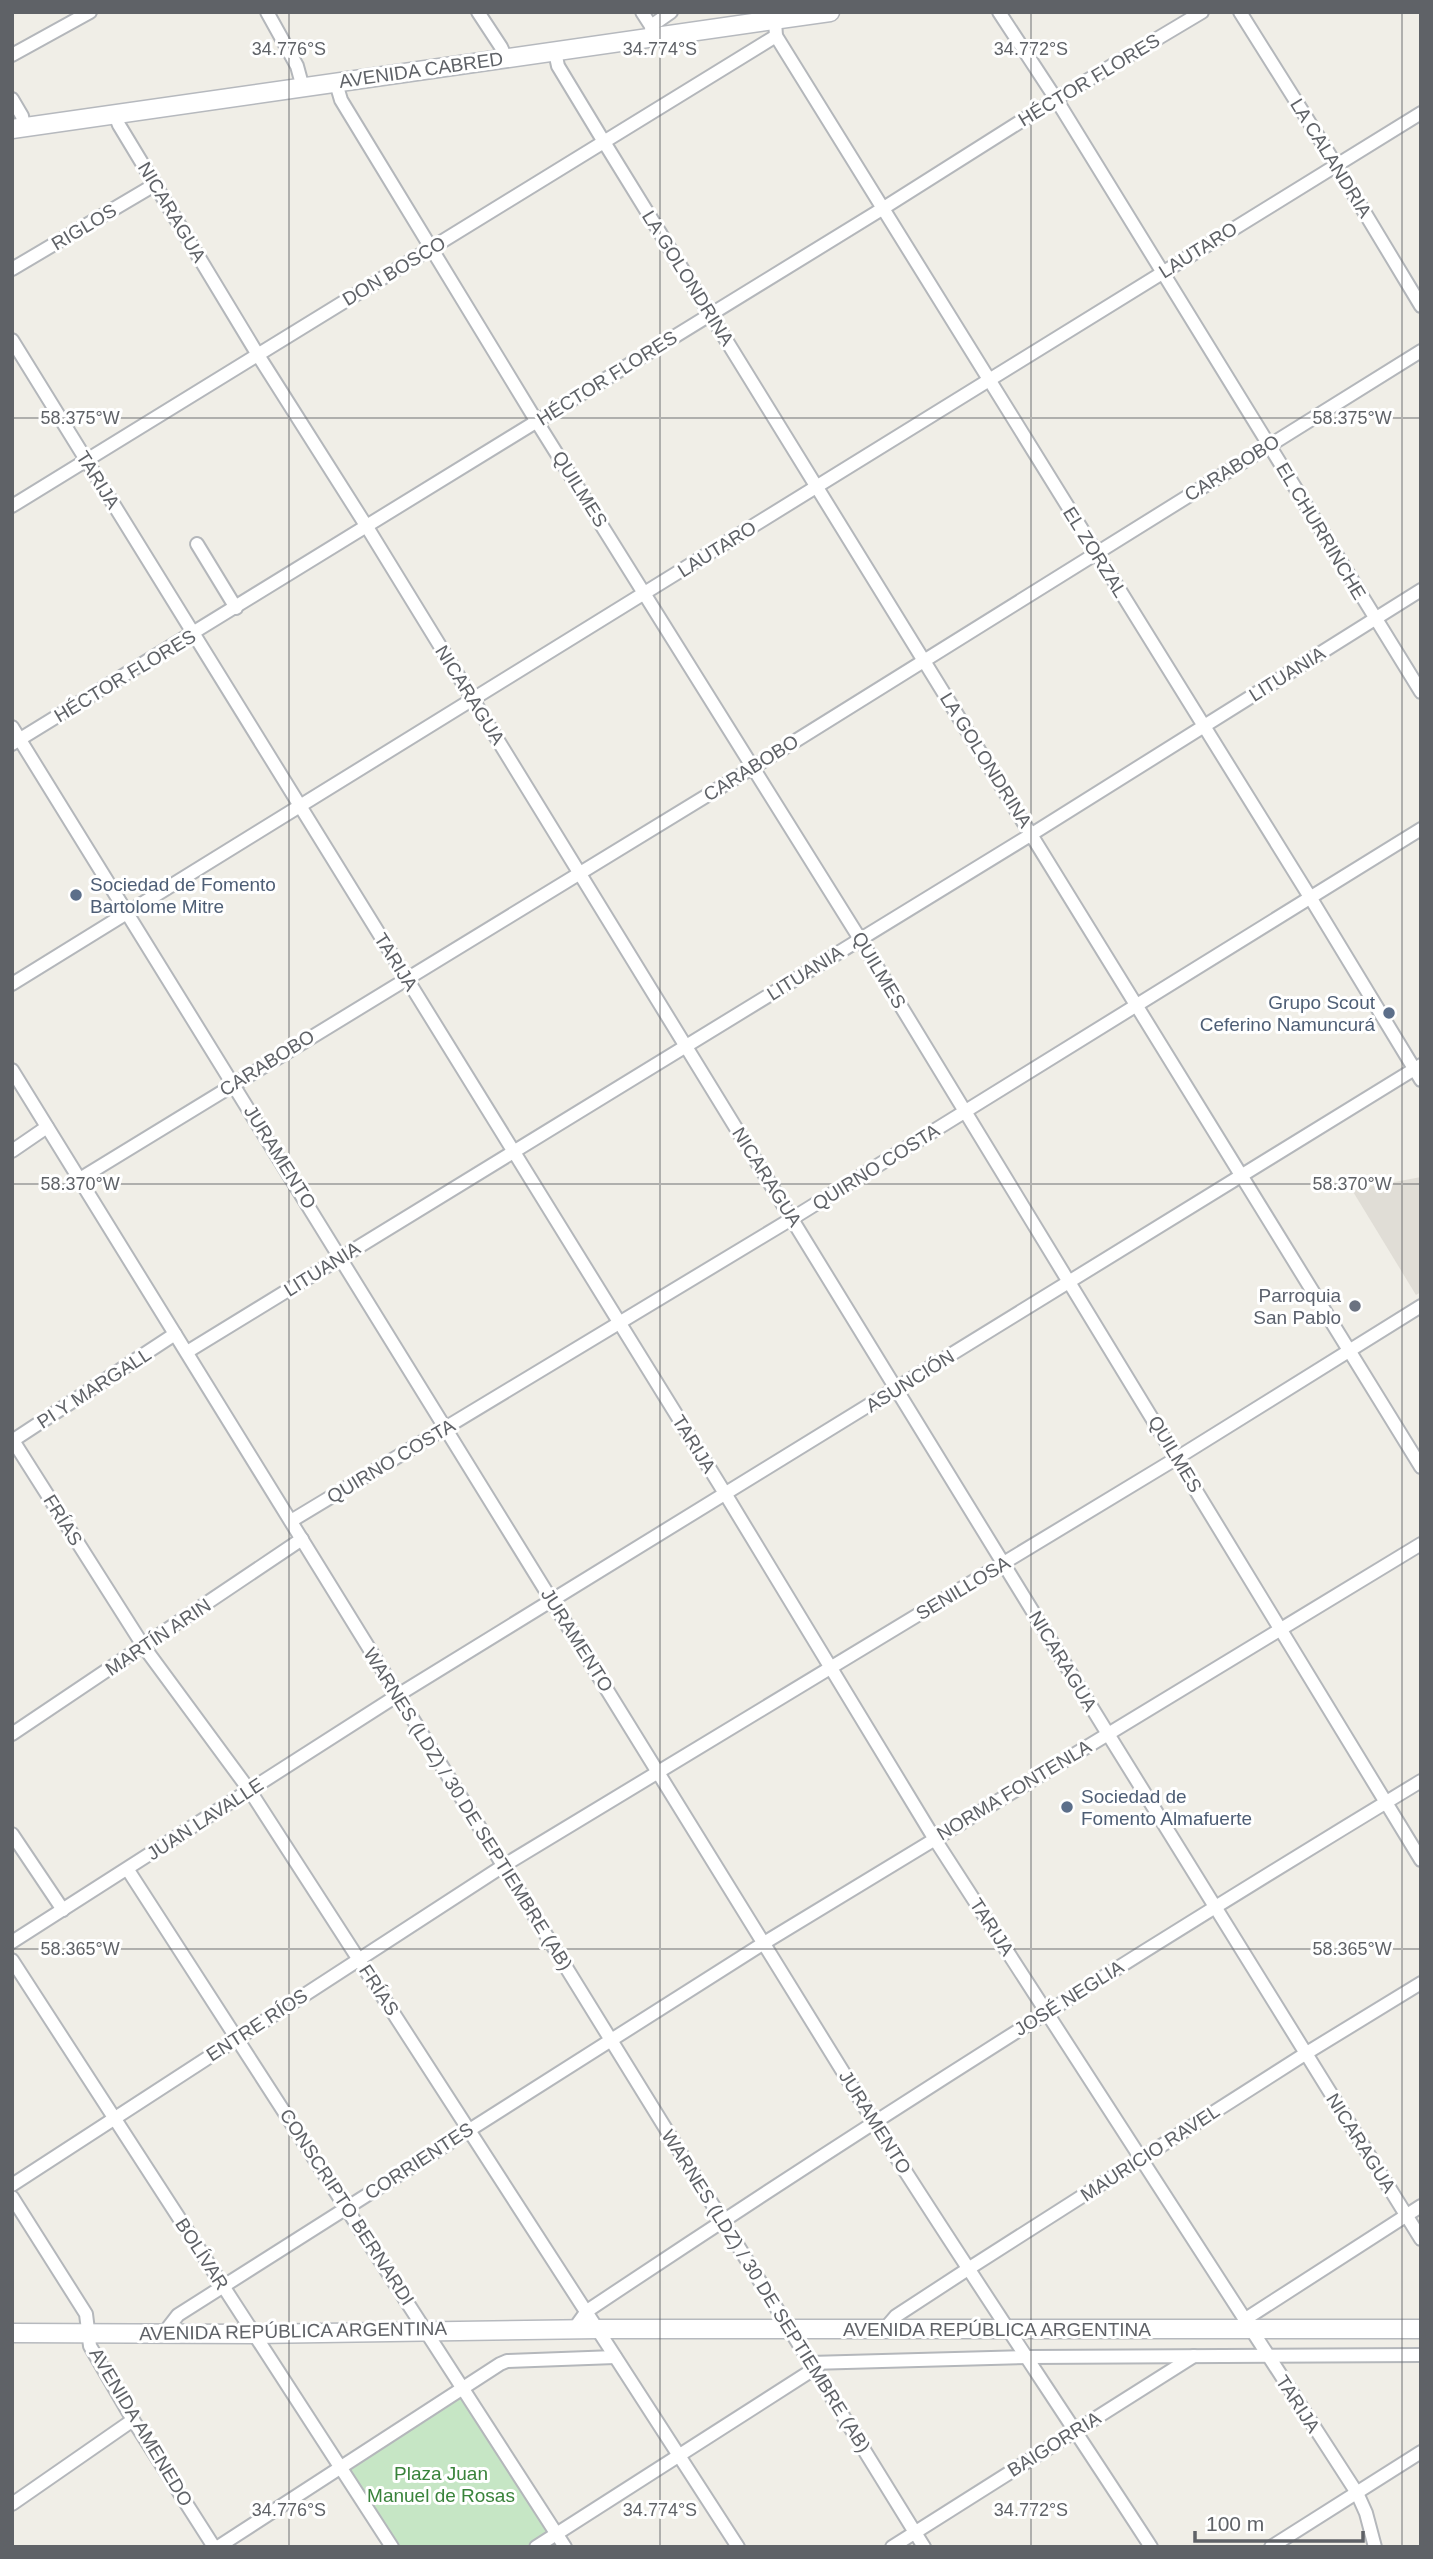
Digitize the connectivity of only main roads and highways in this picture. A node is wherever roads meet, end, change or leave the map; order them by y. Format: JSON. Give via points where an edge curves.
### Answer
{"nodes":[{"id":1,"x":829,"y":12,"type":"edge"},
{"id":2,"x":18,"y":128,"type":"edge"},
{"id":3,"x":1421,"y":2329,"type":"edge"},
{"id":4,"x":12,"y":2333,"type":"edge"}],
"edges":[{"from":1,"to":2,"type":"main road","name":"AVENIDA CABRED","via":[[776,29],[651,32],[555,52]]},
{"from":3,"to":4,"type":"main road","name":"AVENIDA REPÚBLICA ARGENTINA","via":[[1247,2325]]}]}
